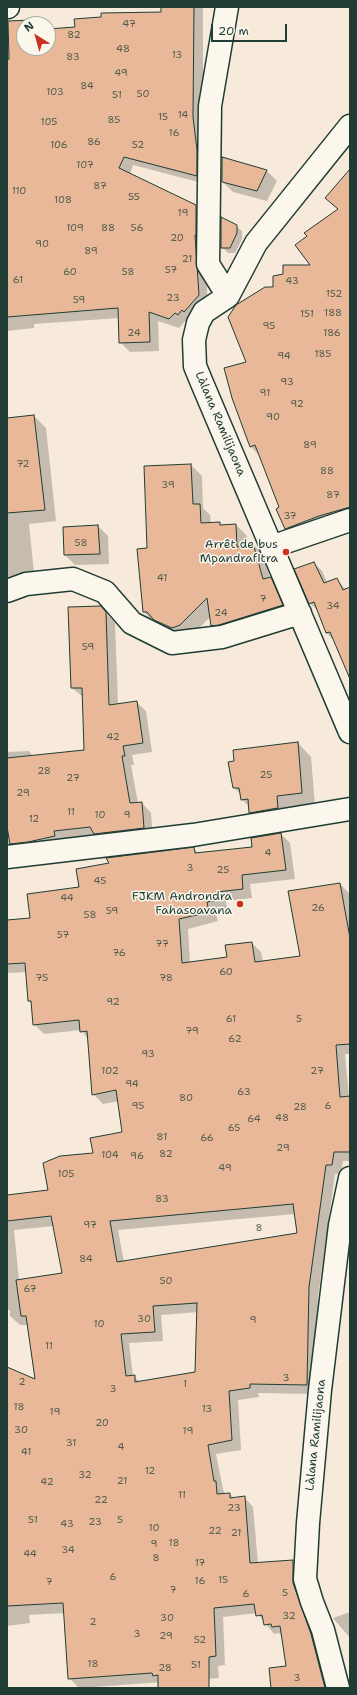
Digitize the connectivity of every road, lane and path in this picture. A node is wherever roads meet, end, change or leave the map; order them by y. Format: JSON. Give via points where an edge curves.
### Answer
{"nodes":[{"id":1,"x":227,"y":7,"type":"edge"},
{"id":2,"x":350,"y":126,"type":"edge"},
{"id":3,"x":228,"y":296,"type":"junction"},
{"id":4,"x":350,"y":520,"type":"edge"},
{"id":5,"x":271,"y":547,"type":"junction"},
{"id":6,"x":7,"y":591,"type":"edge"},
{"id":7,"x":300,"y":614,"type":"junction"},
{"id":8,"x":350,"y":732,"type":"edge"},
{"id":9,"x":350,"y":809,"type":"edge"},
{"id":10,"x":7,"y":858,"type":"edge"},
{"id":11,"x":350,"y":1178,"type":"edge"},
{"id":12,"x":338,"y":1688,"type":"edge"}],
"edges":[{"from":1,"to":3,"type":"street","via":[[210,106],[208,264]]},
{"from":2,"to":3,"type":"street","name":"Làlana Ramilijaona","via":[[256,243]]},
{"from":3,"to":5,"type":"street","name":"Làlana Ramilijaona","via":[[204,312],[198,323],[194,340],[195,366]]},
{"from":4,"to":5,"type":"street"},
{"from":5,"to":7,"type":"street","name":"Làlana Ramilijaona"},
{"from":6,"to":7,"type":"street","via":[[26,584],[73,579],[105,592],[132,623],[172,643],[222,637]]},
{"from":7,"to":8,"type":"street","name":"Làlana Ramilijaona"},
{"from":9,"to":10,"type":"street","via":[[193,836]]},
{"from":11,"to":12,"type":"street","name":"Làlana Ramilijaona","via":[[340,1225],[320,1390],[305,1579],[323,1630]]}]}
